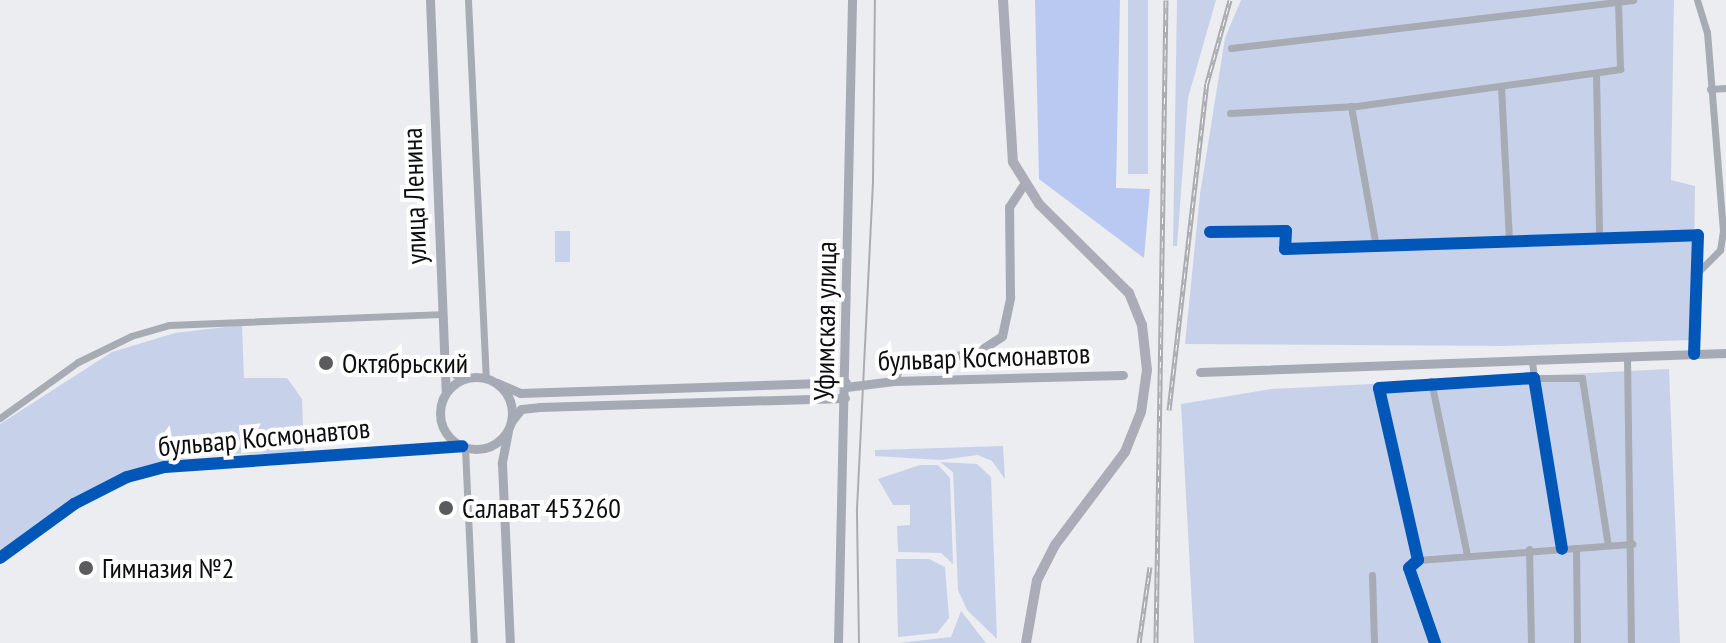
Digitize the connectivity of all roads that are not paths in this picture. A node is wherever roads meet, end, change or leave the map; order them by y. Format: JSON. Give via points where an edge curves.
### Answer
{"nodes":[{"id":1,"x":430,"y":0,"type":"edge"},
{"id":2,"x":468,"y":0,"type":"edge"},
{"id":3,"x":852,"y":0,"type":"edge"},
{"id":4,"x":1003,"y":0,"type":"edge"},
{"id":5,"x":1633,"y":0,"type":"edge"},
{"id":6,"x":1697,"y":0,"type":"edge"},
{"id":7,"x":1618,"y":1,"type":"edge"},
{"id":8,"x":1231,"y":48,"type":"dead end"},
{"id":9,"x":1596,"y":74,"type":"junction"},
{"id":10,"x":1501,"y":87,"type":"junction"},
{"id":11,"x":1726,"y":88,"type":"edge"},
{"id":12,"x":1710,"y":89,"type":"junction"},
{"id":13,"x":1351,"y":106,"type":"junction"},
{"id":14,"x":1230,"y":113,"type":"dead end"},
{"id":15,"x":1024,"y":184,"type":"junction"},
{"id":16,"x":1210,"y":232,"type":"dead end"},
{"id":17,"x":1599,"y":237,"type":"junction"},
{"id":18,"x":1509,"y":242,"type":"junction"},
{"id":19,"x":1376,"y":246,"type":"junction"},
{"id":20,"x":1699,"y":271,"type":"junction"},
{"id":21,"x":440,"y":314,"type":"junction"},
{"id":22,"x":1726,"y":353,"type":"edge"},
{"id":23,"x":1694,"y":354,"type":"junction"},
{"id":24,"x":1627,"y":357,"type":"junction"},
{"id":25,"x":1532,"y":361,"type":"junction"},
{"id":26,"x":443,"y":367,"type":"junction"},
{"id":27,"x":1200,"y":372,"type":"dead end"},
{"id":28,"x":1123,"y":375,"type":"dead end"},
{"id":29,"x":486,"y":377,"type":"junction"},
{"id":30,"x":463,"y":378,"type":"junction"},
{"id":31,"x":1534,"y":378,"type":"junction"},
{"id":32,"x":894,"y":381,"type":"junction"},
{"id":33,"x":1431,"y":381,"type":"junction"},
{"id":34,"x":497,"y":383,"type":"junction"},
{"id":35,"x":845,"y":389,"type":"junction"},
{"id":36,"x":446,"y":391,"type":"junction"},
{"id":37,"x":0,"y":418,"type":"edge"},
{"id":38,"x":509,"y":426,"type":"junction"},
{"id":39,"x":463,"y":447,"type":"junction"},
{"id":40,"x":487,"y":447,"type":"junction"},
{"id":41,"x":502,"y":463,"type":"junction"},
{"id":42,"x":1632,"y":544,"type":"junction"},
{"id":43,"x":1608,"y":545,"type":"junction"},
{"id":44,"x":1576,"y":548,"type":"junction"},
{"id":45,"x":1529,"y":549,"type":"junction"},
{"id":46,"x":1562,"y":549,"type":"junction"},
{"id":47,"x":1467,"y":555,"type":"junction"},
{"id":48,"x":0,"y":558,"type":"edge"},
{"id":49,"x":1418,"y":560,"type":"junction"},
{"id":50,"x":1372,"y":575,"type":"dead end"},
{"id":51,"x":474,"y":643,"type":"edge"},
{"id":52,"x":510,"y":643,"type":"edge"},
{"id":53,"x":838,"y":643,"type":"edge"},
{"id":54,"x":1026,"y":643,"type":"edge"},
{"id":55,"x":1374,"y":643,"type":"edge"},
{"id":56,"x":1435,"y":643,"type":"edge"},
{"id":57,"x":1531,"y":643,"type":"edge"},
{"id":58,"x":1577,"y":643,"type":"edge"},
{"id":59,"x":1631,"y":643,"type":"edge"}],
"edges":[{"from":1,"to":21,"type":"main road","name":"улица Ленина"},
{"from":2,"to":29,"type":"street"},
{"from":3,"to":35,"type":"main road","name":"Уфимская улица"},
{"from":4,"to":15,"type":"main road","via":[[1010,148]]},
{"from":5,"to":7,"type":"street"},
{"from":6,"to":12,"type":"street","via":[[1707,32]]},
{"from":7,"to":8,"type":"street"},
{"from":7,"to":9,"type":"street","via":[[1620,69]]},
{"from":9,"to":10,"type":"street"},
{"from":9,"to":17,"type":"street"},
{"from":10,"to":13,"type":"street"},
{"from":10,"to":18,"type":"street"},
{"from":11,"to":12,"type":"street"},
{"from":12,"to":20,"type":"street","via":[[1723,231],[1720,250]]},
{"from":13,"to":14,"type":"street"},
{"from":13,"to":19,"type":"street"},
{"from":15,"to":32,"type":"main road","via":[[1009,207],[1010,297],[1002,336],[976,353],[900,364]]},
{"from":15,"to":54,"type":"main road","via":[[1129,293],[1142,325],[1147,370],[1141,412],[1125,452],[1055,545],[1037,580]]},
{"from":16,"to":19,"type":"street","via":[[1286,231],[1285,249]]},
{"from":17,"to":18,"type":"street"},
{"from":17,"to":20,"type":"street","via":[[1698,235]]},
{"from":18,"to":19,"type":"street"},
{"from":20,"to":23,"type":"street"},
{"from":21,"to":26,"type":"main road","name":"улица Ленина"},
{"from":21,"to":37,"type":"street","via":[[169,325],[131,336],[78,362]]},
{"from":22,"to":23,"type":"main road"},
{"from":23,"to":24,"type":"main road"},
{"from":24,"to":25,"type":"main road"},
{"from":24,"to":42,"type":"street"},
{"from":25,"to":27,"type":"main road"},
{"from":25,"to":31,"type":"street"},
{"from":26,"to":30,"type":"main road"},
{"from":26,"to":36,"type":"main road","name":"улица Ленина"},
{"from":28,"to":32,"type":"main road","name":"бульвар Космонавтов"},
{"from":29,"to":30,"type":"main road"},
{"from":29,"to":34,"type":"main road"},
{"from":30,"to":36,"type":"main road"},
{"from":31,"to":33,"type":"street"},
{"from":31,"to":43,"type":"street","via":[[1582,378]]},
{"from":31,"to":46,"type":"street"},
{"from":32,"to":35,"type":"main road","name":"бульвар Космонавтов"},
{"from":33,"to":47,"type":"street"},
{"from":33,"to":49,"type":"street","via":[[1379,388]]},
{"from":34,"to":35,"type":"main road","name":"бульвар Космонавтов","via":[[520,393]]},
{"from":34,"to":38,"type":"main road","via":[[510,400]]},
{"from":35,"to":38,"type":"main road","name":"бульвар Космонавтов","via":[[539,407],[521,409]]},
{"from":35,"to":53,"type":"main road","name":"Уфимская улица"},
{"from":36,"to":39,"type":"main road","via":[[440,423]]},
{"from":38,"to":40,"type":"main road"},
{"from":38,"to":41,"type":"main road"},
{"from":39,"to":40,"type":"main road"},
{"from":39,"to":48,"type":"street","name":"бульвар Космонавтов","via":[[165,467],[127,477],[74,504]]},
{"from":39,"to":51,"type":"street"},
{"from":40,"to":41,"type":"main road"},
{"from":41,"to":52,"type":"main road"},
{"from":42,"to":43,"type":"street"},
{"from":42,"to":59,"type":"street"},
{"from":43,"to":44,"type":"street"},
{"from":44,"to":46,"type":"street"},
{"from":44,"to":58,"type":"street"},
{"from":45,"to":46,"type":"street"},
{"from":45,"to":47,"type":"street"},
{"from":45,"to":57,"type":"street"},
{"from":47,"to":49,"type":"street"},
{"from":49,"to":56,"type":"street","via":[[1409,568]]},
{"from":50,"to":55,"type":"street"}]}
